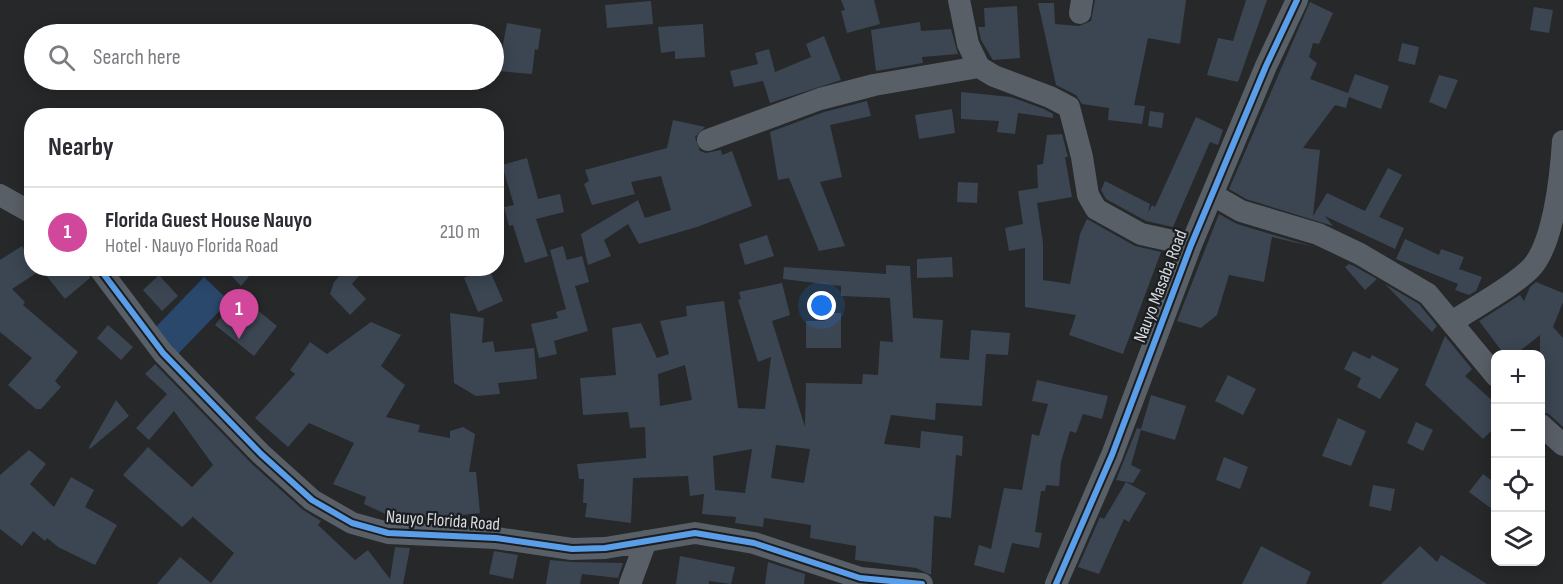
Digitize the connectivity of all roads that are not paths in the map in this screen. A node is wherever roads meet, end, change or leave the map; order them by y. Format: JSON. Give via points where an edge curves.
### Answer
{"nodes":[{"id":1,"x":959,"y":0,"type":"edge"},
{"id":2,"x":1297,"y":0,"type":"edge"},
{"id":3,"x":979,"y":67,"type":"junction"},
{"id":4,"x":708,"y":140,"type":"dead end"},
{"id":5,"x":1563,"y":141,"type":"edge"},
{"id":6,"x":0,"y":195,"type":"edge"},
{"id":7,"x":1213,"y":195,"type":"junction"},
{"id":8,"x":24,"y":208,"type":"edge"},
{"id":9,"x":1191,"y":245,"type":"junction"},
{"id":10,"x":105,"y":276,"type":"edge"},
{"id":11,"x":1452,"y":322,"type":"junction"},
{"id":12,"x":1491,"y":370,"type":"edge"},
{"id":13,"x":1545,"y":429,"type":"edge"},
{"id":14,"x":1563,"y":445,"type":"edge"},
{"id":15,"x":646,"y":541,"type":"junction"},
{"id":16,"x":630,"y":584,"type":"edge"},
{"id":17,"x":922,"y":584,"type":"edge"},
{"id":18,"x":1056,"y":584,"type":"edge"}],
"edges":[{"from":1,"to":3,"type":"street","via":[[968,44]]},
{"from":2,"to":7,"type":"street","name":"Nauyo Masaba Road"},
{"from":3,"to":4,"type":"street","via":[[874,85],[820,99]]},
{"from":3,"to":9,"type":"street","via":[[1069,107],[1088,195],[1096,209],[1141,234]]},
{"from":5,"to":11,"type":"street","via":[[1560,186],[1547,237],[1531,269]]},
{"from":6,"to":8,"type":"street"},
{"from":7,"to":9,"type":"street","name":"Nauyo Masaba Road"},
{"from":7,"to":11,"type":"street","via":[[1241,212],[1318,234],[1360,254],[1428,294]]},
{"from":9,"to":18,"type":"street","name":"Nauyo Masaba Road","via":[[1112,455]]},
{"from":10,"to":15,"type":"street","name":"Nauyo Florida Road","via":[[163,353],[261,454],[312,500],[352,523],[388,533],[496,538],[572,549]]},
{"from":11,"to":12,"type":"street"},
{"from":13,"to":14,"type":"street"},
{"from":15,"to":16,"type":"street"},
{"from":15,"to":17,"type":"street","name":"Nauyo Florida Road","via":[[695,533],[722,536],[860,578]]}]}
